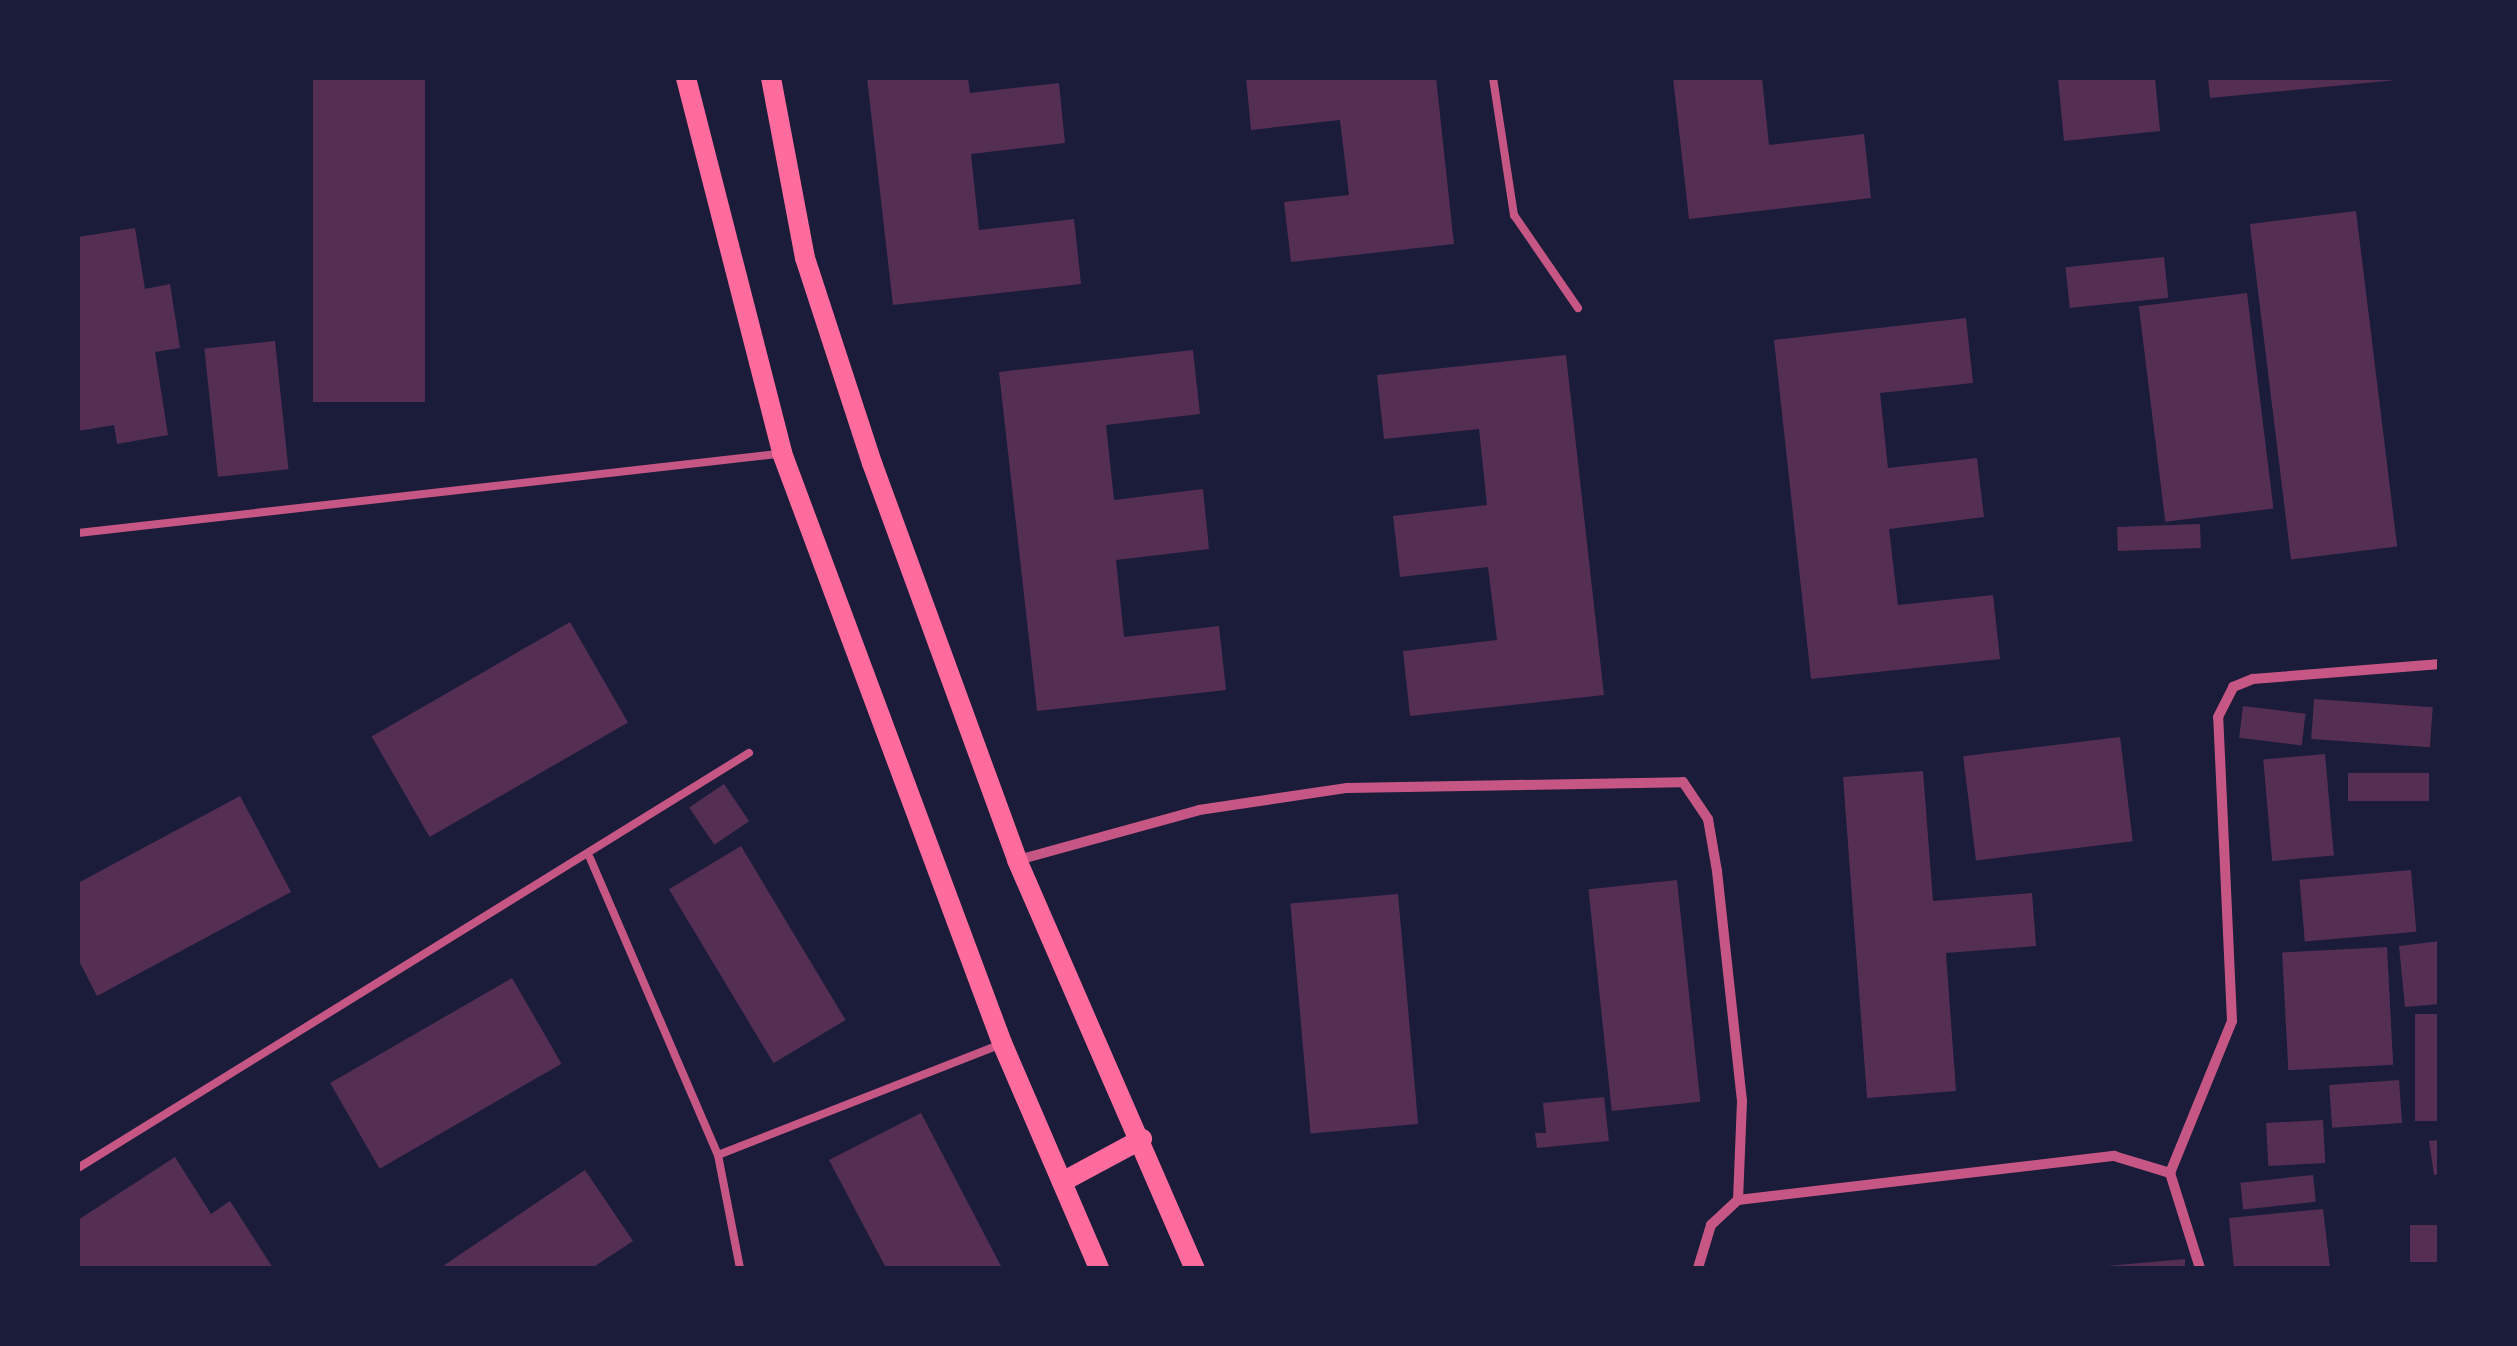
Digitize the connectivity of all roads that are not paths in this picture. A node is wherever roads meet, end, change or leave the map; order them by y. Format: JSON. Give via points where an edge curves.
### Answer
{"nodes":[{"id":1,"x":686,"y":78,"type":"edge"},
{"id":2,"x":771,"y":78,"type":"edge"},
{"id":3,"x":1493,"y":78,"type":"edge"},
{"id":4,"x":1578,"y":308,"type":"dead end"},
{"id":5,"x":782,"y":454,"type":"junction"},
{"id":6,"x":78,"y":533,"type":"edge"},
{"id":7,"x":2440,"y":664,"type":"edge"},
{"id":8,"x":749,"y":753,"type":"dead end"},
{"id":9,"x":590,"y":858,"type":"junction"},
{"id":10,"x":1017,"y":860,"type":"junction"},
{"id":11,"x":1002,"y":1043,"type":"junction"},
{"id":12,"x":1142,"y":1139,"type":"junction"},
{"id":13,"x":718,"y":1155,"type":"junction"},
{"id":14,"x":78,"y":1168,"type":"edge"},
{"id":15,"x":2170,"y":1173,"type":"junction"},
{"id":16,"x":1062,"y":1182,"type":"junction"},
{"id":17,"x":1738,"y":1200,"type":"junction"},
{"id":18,"x":740,"y":1268,"type":"edge"},
{"id":19,"x":1099,"y":1268,"type":"edge"},
{"id":20,"x":1194,"y":1268,"type":"edge"},
{"id":21,"x":1698,"y":1268,"type":"edge"},
{"id":22,"x":2200,"y":1268,"type":"edge"}],
"edges":[{"from":1,"to":5,"type":"main road"},
{"from":2,"to":10,"type":"main road","via":[[805,258]]},
{"from":3,"to":4,"type":"lane","via":[[1514,215]]},
{"from":5,"to":6,"type":"lane"},
{"from":5,"to":11,"type":"main road"},
{"from":7,"to":15,"type":"street","via":[[2252,678],[2234,687],[2218,716],[2232,1021]]},
{"from":8,"to":9,"type":"lane"},
{"from":9,"to":13,"type":"lane"},
{"from":9,"to":14,"type":"lane"},
{"from":10,"to":12,"type":"main road"},
{"from":10,"to":17,"type":"street","via":[[1199,810],[1347,788],[1683,782],[1708,819],[1717,870],[1742,1101]]},
{"from":11,"to":13,"type":"lane"},
{"from":11,"to":16,"type":"main road"},
{"from":12,"to":16,"type":"main road"},
{"from":12,"to":20,"type":"main road"},
{"from":13,"to":18,"type":"lane"},
{"from":15,"to":17,"type":"street","via":[[2114,1156]]},
{"from":15,"to":22,"type":"street"},
{"from":16,"to":19,"type":"main road"},
{"from":17,"to":21,"type":"street","via":[[1711,1225]]}]}
